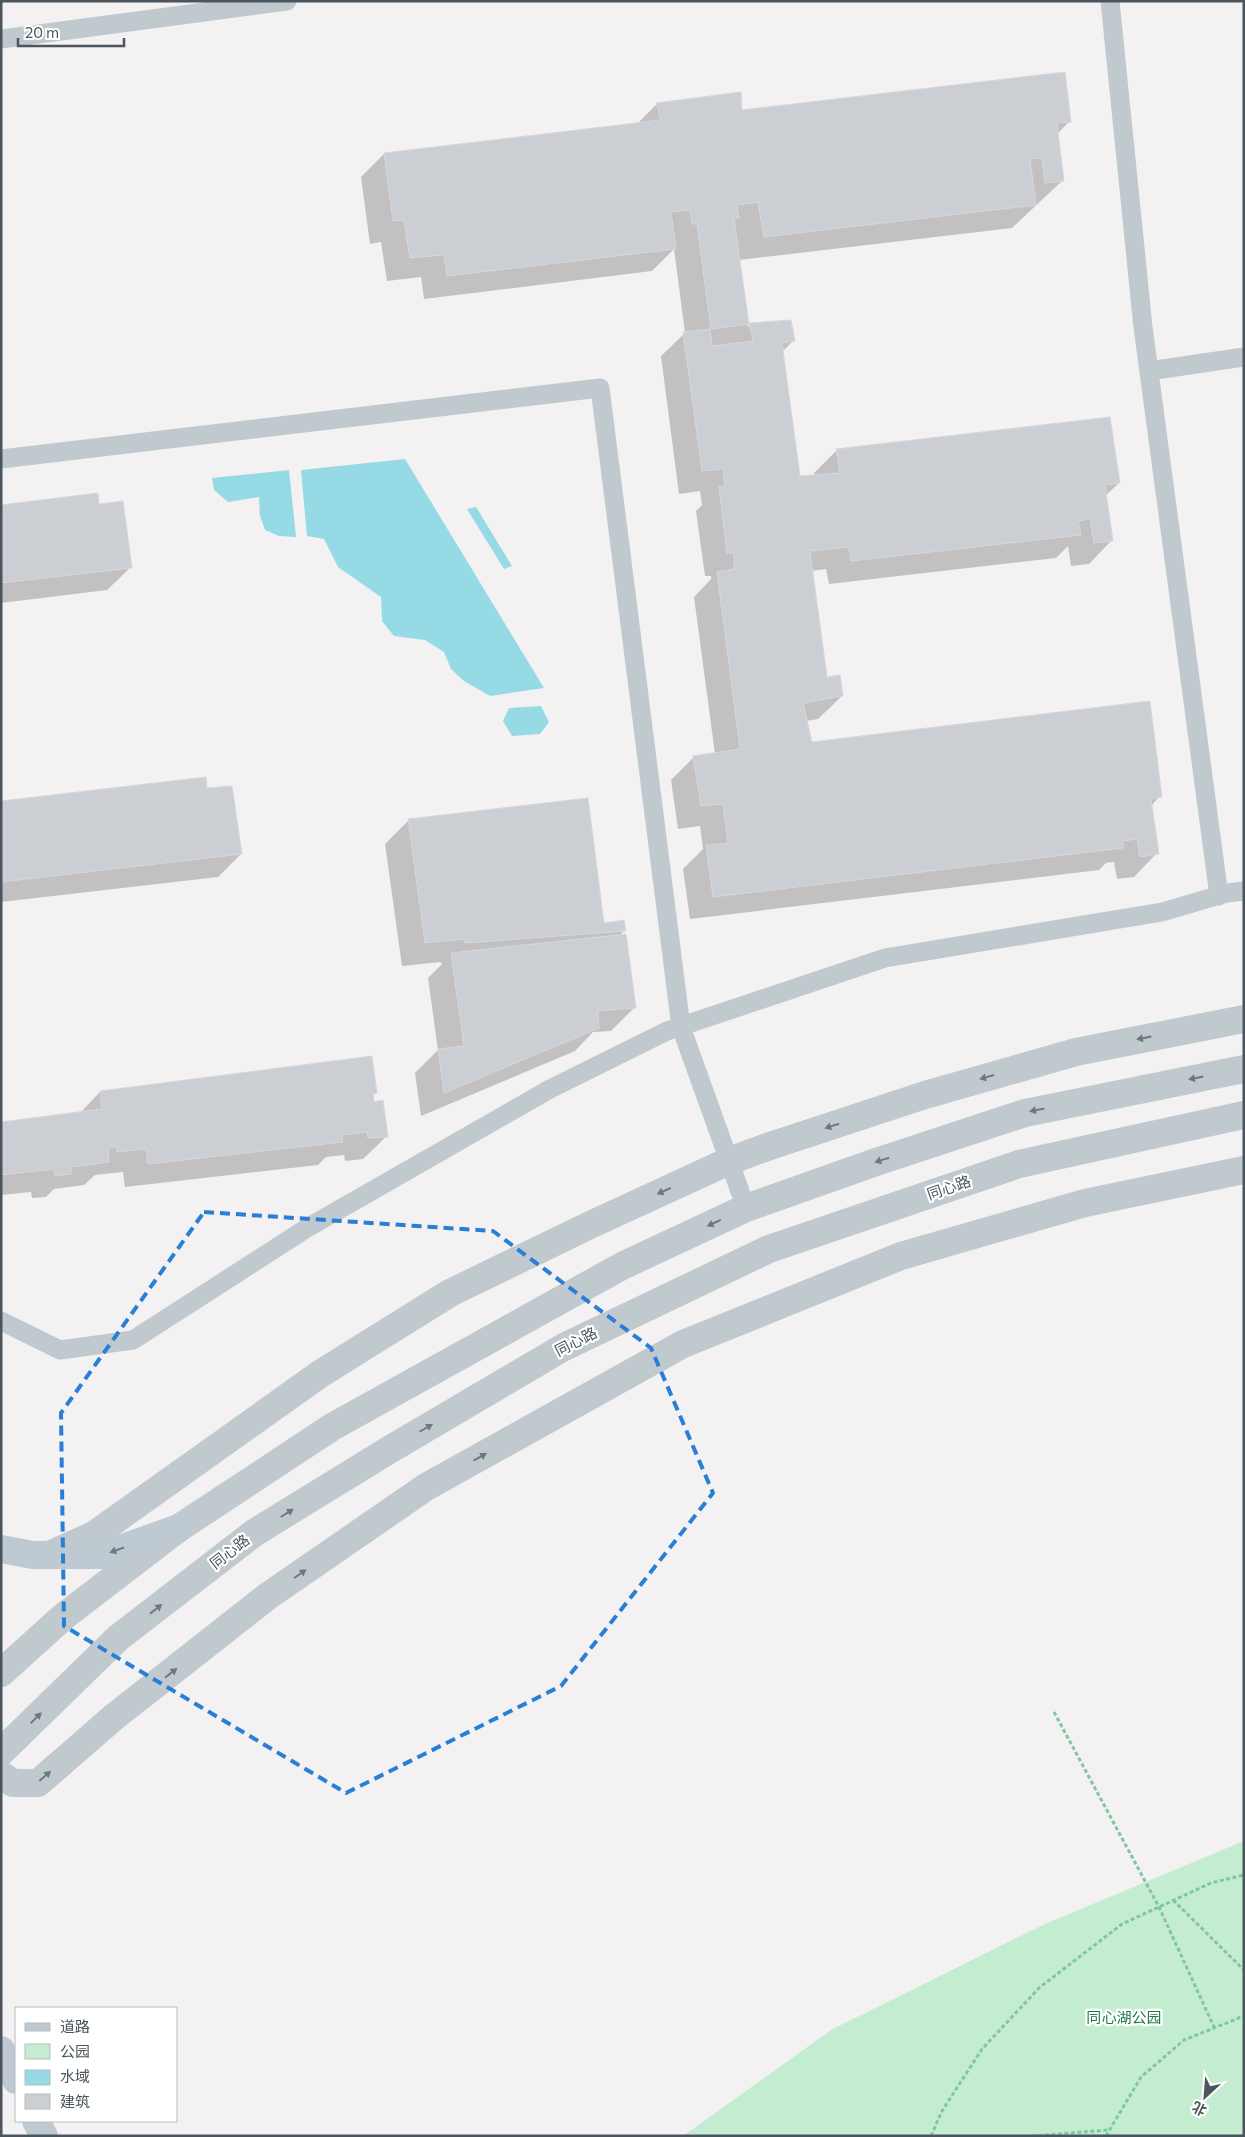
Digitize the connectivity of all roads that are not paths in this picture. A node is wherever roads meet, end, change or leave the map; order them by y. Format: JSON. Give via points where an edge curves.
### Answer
{"nodes":[{"id":1,"x":287,"y":1,"type":"edge"},
{"id":2,"x":1110,"y":1,"type":"edge"},
{"id":3,"x":1,"y":38,"type":"edge"},
{"id":4,"x":1244,"y":357,"type":"edge"},
{"id":5,"x":1149,"y":371,"type":"junction"},
{"id":6,"x":1,"y":458,"type":"edge"},
{"id":7,"x":1244,"y":891,"type":"edge"},
{"id":8,"x":1219,"y":896,"type":"junction"},
{"id":9,"x":1244,"y":1019,"type":"edge"},
{"id":10,"x":681,"y":1027,"type":"junction"},
{"id":11,"x":1244,"y":1069,"type":"edge"},
{"id":12,"x":1244,"y":1115,"type":"edge"},
{"id":13,"x":729,"y":1162,"type":"junction"},
{"id":14,"x":1244,"y":1170,"type":"edge"},
{"id":15,"x":746,"y":1208,"type":"junction"},
{"id":16,"x":1,"y":1321,"type":"edge"},
{"id":17,"x":179,"y":1528,"type":"junction"},
{"id":18,"x":1,"y":1549,"type":"edge"},
{"id":19,"x":49,"y":1555,"type":"junction"},
{"id":20,"x":1,"y":1673,"type":"edge"},
{"id":21,"x":1,"y":1752,"type":"edge"},
{"id":22,"x":1,"y":1775,"type":"edge"},
{"id":23,"x":1,"y":2050,"type":"edge"},
{"id":24,"x":15,"y":2078,"type":"edge"},
{"id":25,"x":37,"y":2122,"type":"edge"},
{"id":26,"x":44,"y":2136,"type":"edge"}],
"edges":[{"from":1,"to":3,"type":"lane"},
{"from":2,"to":5,"type":"lane"},
{"from":4,"to":5,"type":"lane"},
{"from":5,"to":8,"type":"lane"},
{"from":6,"to":10,"type":"lane","via":[[600,388]]},
{"from":7,"to":8,"type":"lane"},
{"from":8,"to":10,"type":"lane","via":[[1162,912],[885,958]]},
{"from":9,"to":13,"type":"street","one_way":true,"via":[[1067,1054],[925,1095]]},
{"from":10,"to":13,"type":"lane"},
{"from":10,"to":16,"type":"lane","via":[[666,1031],[550,1089],[324,1218],[133,1340],[60,1350]]},
{"from":11,"to":15,"type":"street","one_way":true,"via":[[1024,1112]]},
{"from":21,"to":12,"type":"street","name":"同心路","one_way":true,"via":[[118,1638],[254,1533],[564,1347],[769,1250],[1019,1164]]},
{"from":13,"to":15,"type":"lane"},
{"from":13,"to":19,"type":"street","one_way":true,"via":[[450,1293],[320,1374],[94,1535]]},
{"from":22,"to":14,"type":"street","one_way":true,"via":[[13,1783],[38,1783],[114,1717],[268,1596],[426,1487],[683,1344],[901,1256],[1085,1204]]},
{"from":15,"to":17,"type":"street","one_way":true,"via":[[622,1266],[390,1394],[332,1427]]},
{"from":17,"to":19,"type":"main road","one_way":true,"via":[[102,1555]]},
{"from":17,"to":20,"type":"street","via":[[63,1617]]},
{"from":18,"to":19,"type":"main road"},
{"from":23,"to":24,"type":"main road"},
{"from":25,"to":26,"type":"main road"}]}
